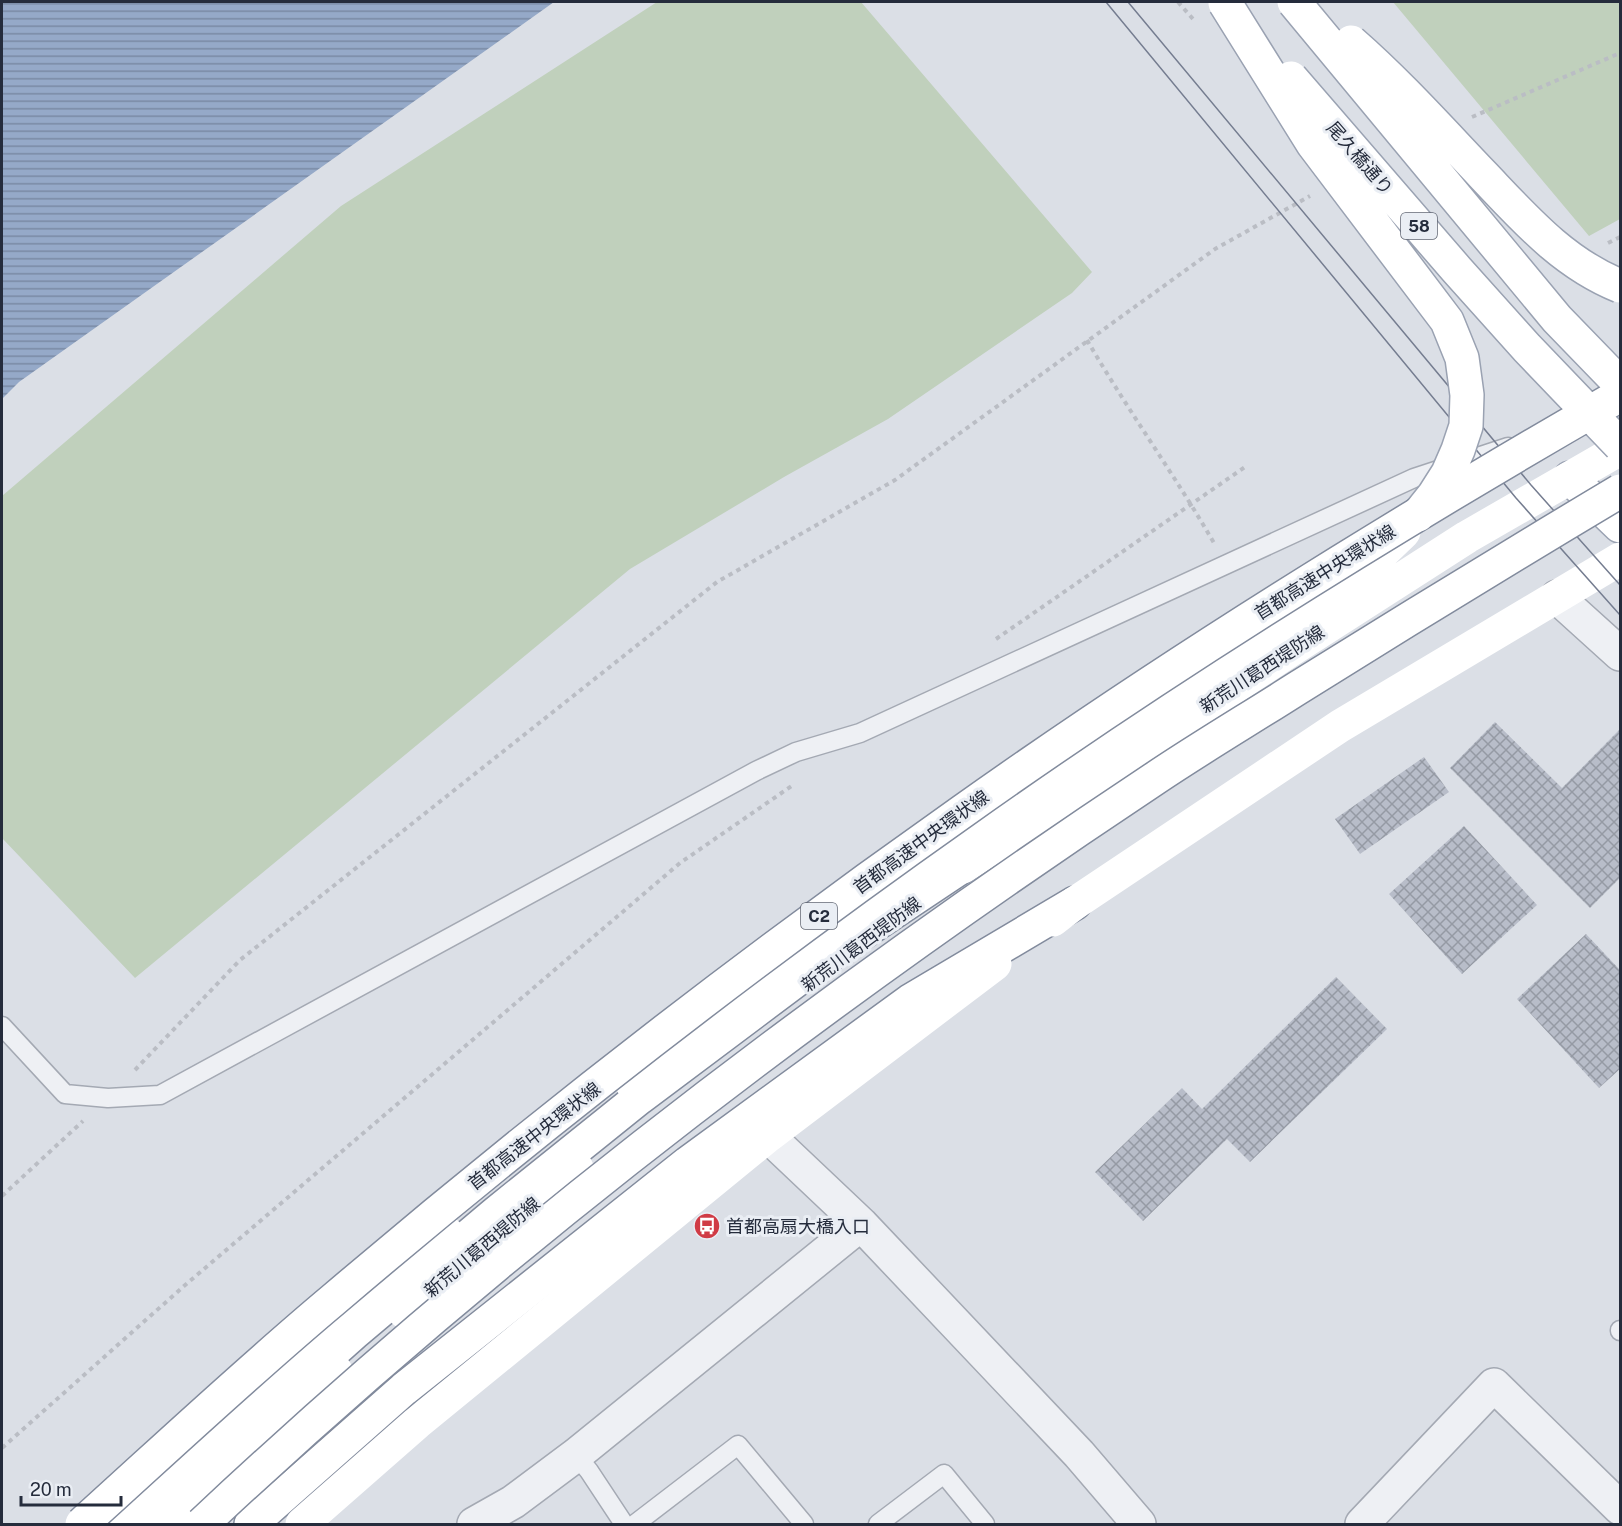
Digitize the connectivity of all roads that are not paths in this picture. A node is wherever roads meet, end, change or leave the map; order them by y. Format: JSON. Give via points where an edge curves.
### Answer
{"nodes":[{"id":1,"x":1224,"y":2,"type":"edge"},
{"id":2,"x":1294,"y":2,"type":"edge"},
{"id":3,"x":1304,"y":2,"type":"edge"},
{"id":4,"x":1620,"y":286,"type":"edge"},
{"id":5,"x":1620,"y":384,"type":"edge"},
{"id":6,"x":1620,"y":395,"type":"edge"},
{"id":7,"x":1620,"y":409,"type":"edge"},
{"id":8,"x":1620,"y":447,"type":"edge"},
{"id":9,"x":1570,"y":478,"type":"junction"},
{"id":10,"x":1620,"y":492,"type":"edge"},
{"id":11,"x":1620,"y":525,"type":"edge"},
{"id":12,"x":1620,"y":559,"type":"edge"},
{"id":13,"x":1557,"y":597,"type":"junction"},
{"id":14,"x":1620,"y":654,"type":"edge"},
{"id":15,"x":985,"y":851,"type":"junction"},
{"id":16,"x":1075,"y":903,"type":"junction"},
{"id":17,"x":825,"y":934,"type":"junction"},
{"id":18,"x":2,"y":1026,"type":"edge"},
{"id":19,"x":673,"y":1071,"type":"junction"},
{"id":20,"x":768,"y":1136,"type":"junction"},
{"id":21,"x":861,"y":1224,"type":"junction"},
{"id":22,"x":576,"y":1455,"type":"junction"},
{"id":23,"x":1620,"y":1508,"type":"edge"},
{"id":24,"x":82,"y":1524,"type":"edge"},
{"id":25,"x":114,"y":1524,"type":"edge"},
{"id":26,"x":139,"y":1524,"type":"edge"},
{"id":27,"x":166,"y":1524,"type":"edge"},
{"id":28,"x":202,"y":1524,"type":"edge"},
{"id":29,"x":251,"y":1524,"type":"edge"},
{"id":30,"x":302,"y":1524,"type":"edge"},
{"id":31,"x":474,"y":1524,"type":"edge"},
{"id":32,"x":624,"y":1524,"type":"edge"},
{"id":33,"x":635,"y":1524,"type":"edge"},
{"id":34,"x":804,"y":1524,"type":"edge"},
{"id":35,"x":878,"y":1524,"type":"edge"},
{"id":36,"x":986,"y":1524,"type":"edge"},
{"id":37,"x":1139,"y":1524,"type":"edge"},
{"id":38,"x":1362,"y":1524,"type":"edge"}],
"edges":[{"from":1,"to":8,"type":"main road","name":"尾久橋通り","number":"58","bridge":true,"via":[[1457,270]]},
{"from":1,"to":17,"type":"main road","bridge":true,"via":[[1313,144],[1448,321],[1462,358],[1467,395],[1466,426],[1458,450],[1434,495],[1378,557],[1332,592],[998,813]]},
{"from":2,"to":5,"type":"main road","number":"58","bridge":true,"via":[[1557,319]]},
{"from":3,"to":4,"type":"main road","bridge":true,"via":[[1440,129],[1542,237],[1573,261]]},
{"from":6,"to":24,"type":"main road","name":"首都高速中央環状線","number":"C2","bridge":true,"via":[[1464,485],[1118,704],[800,930],[475,1182],[340,1293]]},
{"from":7,"to":18,"type":"lane","via":[[1414,478],[860,733],[796,752],[160,1095],[108,1098],[65,1094]]},
{"from":8,"to":9,"type":"main road","name":"新荒川葛西堤防線"},
{"from":9,"to":11,"type":"main road"},
{"from":9,"to":15,"type":"main road","name":"新荒川葛西堤防線","via":[[1467,537]]},
{"from":10,"to":28,"type":"main road","bridge":true,"via":[[1479,574],[1158,776],[1004,880],[848,993],[663,1131],[521,1244]]},
{"from":12,"to":13,"type":"main road"},
{"from":13,"to":14,"type":"street"},
{"from":13,"to":16,"type":"main road","via":[[1340,726]]},
{"from":15,"to":19,"type":"main road","via":[[835,951]]},
{"from":15,"to":27,"type":"main road","name":"新荒川葛西堤防線","via":[[813,979],[641,1115],[366,1343]]},
{"from":16,"to":20,"type":"main road"},
{"from":16,"to":29,"type":"main road","via":[[910,1001],[669,1177],[404,1389]]},
{"from":17,"to":19,"type":"main road"},
{"from":17,"to":25,"type":"main road","via":[[631,1084],[346,1317]]},
{"from":19,"to":26,"type":"main road","via":[[354,1333]]},
{"from":20,"to":21,"type":"street"},
{"from":20,"to":30,"type":"main road","via":[[417,1423]]},
{"from":21,"to":22,"type":"street"},
{"from":21,"to":37,"type":"street","via":[[1079,1454]]},
{"from":22,"to":31,"type":"street","via":[[513,1502]]},
{"from":22,"to":32,"type":"lane"},
{"from":23,"to":38,"type":"street","via":[[1494,1385]]},
{"from":33,"to":34,"type":"lane","via":[[738,1445]]},
{"from":35,"to":36,"type":"lane","via":[[944,1474]]}]}
